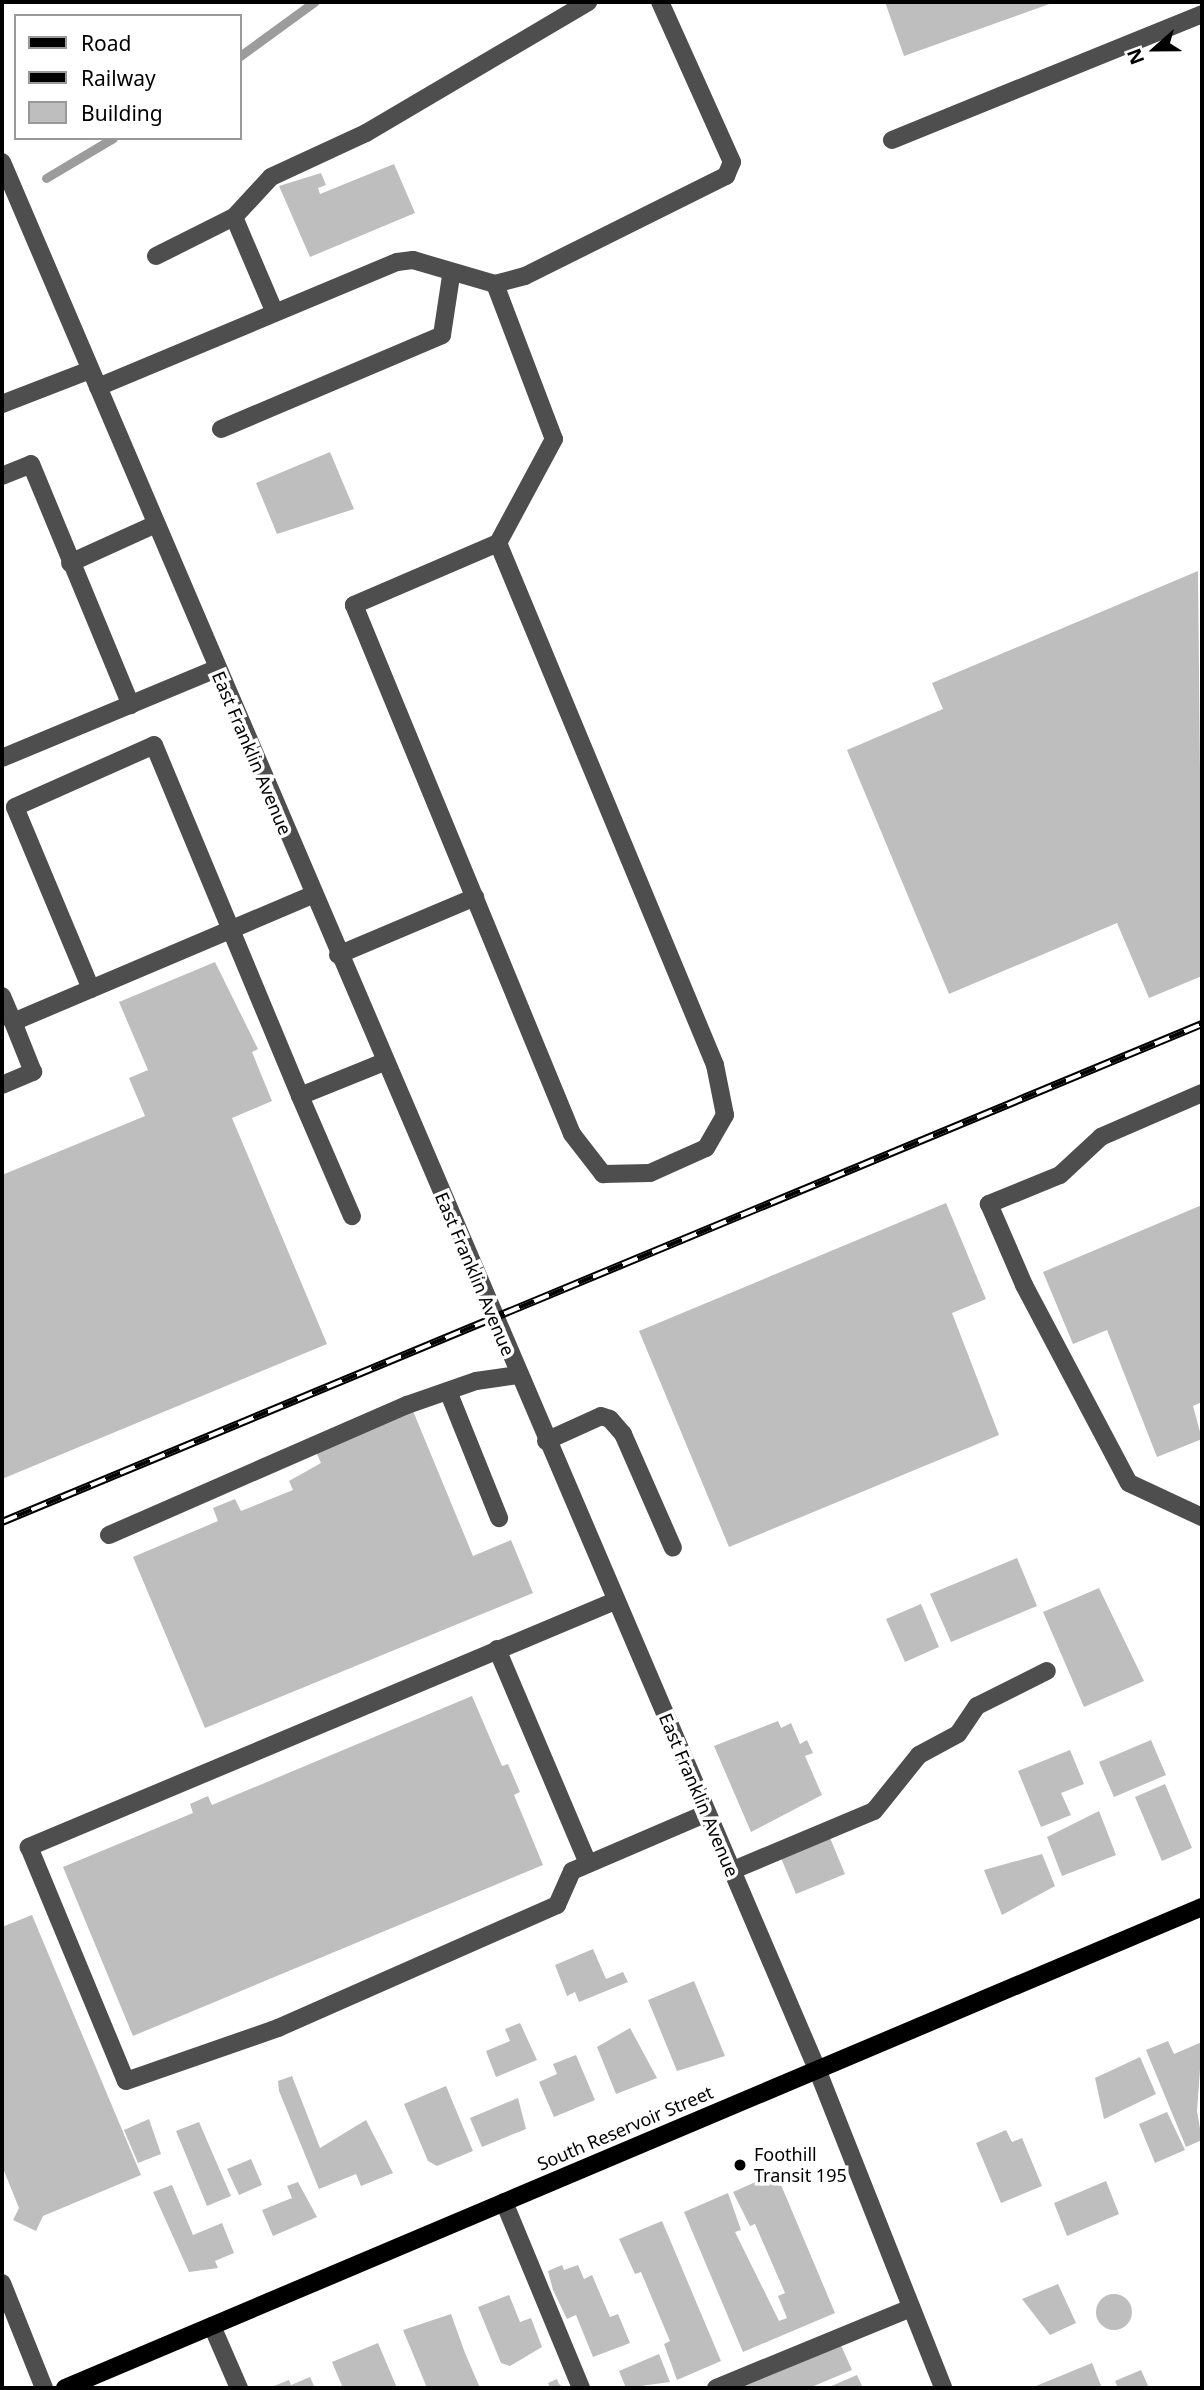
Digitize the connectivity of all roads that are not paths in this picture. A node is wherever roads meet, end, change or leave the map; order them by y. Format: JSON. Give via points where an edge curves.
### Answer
{"nodes":[{"id":1,"x":589,"y":2,"type":"edge"},
{"id":2,"x":660,"y":2,"type":"edge"},
{"id":3,"x":1202,"y":13,"type":"edge"},
{"id":4,"x":892,"y":140,"type":"dead end"},
{"id":5,"x":2,"y":162,"type":"edge"},
{"id":6,"x":234,"y":217,"type":"junction"},
{"id":7,"x":156,"y":256,"type":"dead end"},
{"id":8,"x":452,"y":276,"type":"junction"},
{"id":9,"x":495,"y":284,"type":"junction"},
{"id":10,"x":274,"y":311,"type":"junction"},
{"id":11,"x":94,"y":379,"type":"junction"},
{"id":12,"x":2,"y":404,"type":"edge"},
{"id":13,"x":220,"y":429,"type":"dead end"},
{"id":14,"x":2,"y":476,"type":"edge"},
{"id":15,"x":156,"y":524,"type":"junction"},
{"id":16,"x":498,"y":542,"type":"junction"},
{"id":17,"x":70,"y":562,"type":"junction"},
{"id":18,"x":216,"y":670,"type":"junction"},
{"id":19,"x":131,"y":705,"type":"junction"},
{"id":20,"x":2,"y":758,"type":"edge"},
{"id":21,"x":313,"y":895,"type":"junction"},
{"id":22,"x":475,"y":897,"type":"junction"},
{"id":23,"x":229,"y":931,"type":"junction"},
{"id":24,"x":338,"y":956,"type":"junction"},
{"id":25,"x":92,"y":989,"type":"junction"},
{"id":26,"x":2,"y":996,"type":"edge"},
{"id":27,"x":13,"y":1021,"type":"junction"},
{"id":28,"x":384,"y":1062,"type":"junction"},
{"id":29,"x":2,"y":1085,"type":"edge"},
{"id":30,"x":1202,"y":1093,"type":"edge"},
{"id":31,"x":300,"y":1096,"type":"junction"},
{"id":32,"x":352,"y":1216,"type":"dead end"},
{"id":33,"x":518,"y":1375,"type":"junction"},
{"id":34,"x":448,"y":1391,"type":"junction"},
{"id":35,"x":546,"y":1441,"type":"junction"},
{"id":36,"x":1202,"y":1517,"type":"edge"},
{"id":37,"x":499,"y":1518,"type":"dead end"},
{"id":38,"x":109,"y":1535,"type":"dead end"},
{"id":39,"x":673,"y":1548,"type":"dead end"},
{"id":40,"x":615,"y":1601,"type":"junction"},
{"id":41,"x":497,"y":1649,"type":"junction"},
{"id":42,"x":1047,"y":1671,"type":"dead end"},
{"id":43,"x":707,"y":1813,"type":"junction"},
{"id":44,"x":589,"y":1863,"type":"junction"},
{"id":45,"x":731,"y":1871,"type":"junction"},
{"id":46,"x":1202,"y":1907,"type":"edge"},
{"id":47,"x":817,"y":2069,"type":"junction"},
{"id":48,"x":504,"y":2202,"type":"junction"},
{"id":49,"x":2,"y":2283,"type":"edge"},
{"id":50,"x":911,"y":2308,"type":"junction"},
{"id":51,"x":212,"y":2326,"type":"junction"},
{"id":52,"x":44,"y":2388,"type":"edge"},
{"id":53,"x":65,"y":2388,"type":"edge"},
{"id":54,"x":239,"y":2388,"type":"edge"},
{"id":55,"x":581,"y":2388,"type":"edge"},
{"id":56,"x":716,"y":2388,"type":"edge"},
{"id":57,"x":942,"y":2388,"type":"edge"}],
"edges":[{"from":1,"to":6,"type":"street","via":[[366,133],[271,177]]},
{"from":2,"to":9,"type":"street","via":[[732,162],[726,176],[525,275]]},
{"from":3,"to":4,"type":"street"},
{"from":5,"to":11,"type":"street","name":"East Franklin Avenue"},
{"from":6,"to":7,"type":"street"},
{"from":6,"to":10,"type":"street"},
{"from":8,"to":9,"type":"street"},
{"from":8,"to":10,"type":"street","via":[[413,260],[397,262]]},
{"from":8,"to":13,"type":"street","via":[[442,335]]},
{"from":9,"to":16,"type":"street","via":[[554,439]]},
{"from":10,"to":11,"type":"street"},
{"from":11,"to":12,"type":"street"},
{"from":11,"to":15,"type":"street","name":"East Franklin Avenue"},
{"from":14,"to":17,"type":"street","via":[[31,464]]},
{"from":15,"to":17,"type":"street"},
{"from":15,"to":18,"type":"street","name":"East Franklin Avenue"},
{"from":16,"to":22,"type":"street","via":[[354,605]]},
{"from":16,"to":22,"type":"street","via":[[715,1065],[725,1115],[706,1149],[650,1173],[603,1174],[572,1134]]},
{"from":17,"to":19,"type":"street"},
{"from":18,"to":19,"type":"street"},
{"from":18,"to":21,"type":"street","name":"East Franklin Avenue"},
{"from":19,"to":20,"type":"street"},
{"from":21,"to":23,"type":"street"},
{"from":21,"to":24,"type":"street","name":"East Franklin Avenue"},
{"from":22,"to":24,"type":"street"},
{"from":23,"to":25,"type":"street"},
{"from":23,"to":25,"type":"street","via":[[153,746],[15,807]]},
{"from":23,"to":31,"type":"street"},
{"from":24,"to":28,"type":"street","name":"East Franklin Avenue"},
{"from":25,"to":27,"type":"street"},
{"from":26,"to":27,"type":"street"},
{"from":27,"to":29,"type":"street","via":[[33,1072]]},
{"from":28,"to":31,"type":"street"},
{"from":28,"to":33,"type":"street","name":"East Franklin Avenue"},
{"from":30,"to":36,"type":"street","via":[[1101,1138],[1060,1175],[989,1204],[1024,1285],[1129,1483]]},
{"from":31,"to":32,"type":"street"},
{"from":33,"to":34,"type":"street"},
{"from":33,"to":35,"type":"street","name":"East Franklin Avenue"},
{"from":34,"to":37,"type":"street"},
{"from":34,"to":38,"type":"street"},
{"from":35,"to":39,"type":"street","via":[[601,1416],[610,1419],[623,1434]]},
{"from":35,"to":40,"type":"street","name":"East Franklin Avenue"},
{"from":40,"to":41,"type":"street"},
{"from":40,"to":43,"type":"street","name":"East Franklin Avenue"},
{"from":41,"to":44,"type":"street"},
{"from":41,"to":44,"type":"street","via":[[29,1847],[127,2081],[278,2028],[557,1905],[572,1871]]},
{"from":42,"to":45,"type":"street","via":[[976,1706],[958,1734],[919,1755],[874,1811]]},
{"from":43,"to":44,"type":"street"},
{"from":43,"to":45,"type":"street","name":"East Franklin Avenue"},
{"from":45,"to":47,"type":"street","name":"East Franklin Avenue"},
{"from":46,"to":47,"type":"main road","name":"South Reservoir Street"},
{"from":47,"to":48,"type":"main road","name":"South Reservoir Street"},
{"from":47,"to":50,"type":"street","name":"East Franklin Avenue"},
{"from":48,"to":51,"type":"main road","name":"South Reservoir Street"},
{"from":48,"to":55,"type":"street"},
{"from":49,"to":52,"type":"street"},
{"from":50,"to":56,"type":"street"},
{"from":50,"to":57,"type":"street","name":"East Franklin Avenue"},
{"from":51,"to":53,"type":"main road","name":"South Reservoir Street"},
{"from":51,"to":54,"type":"street"}]}
